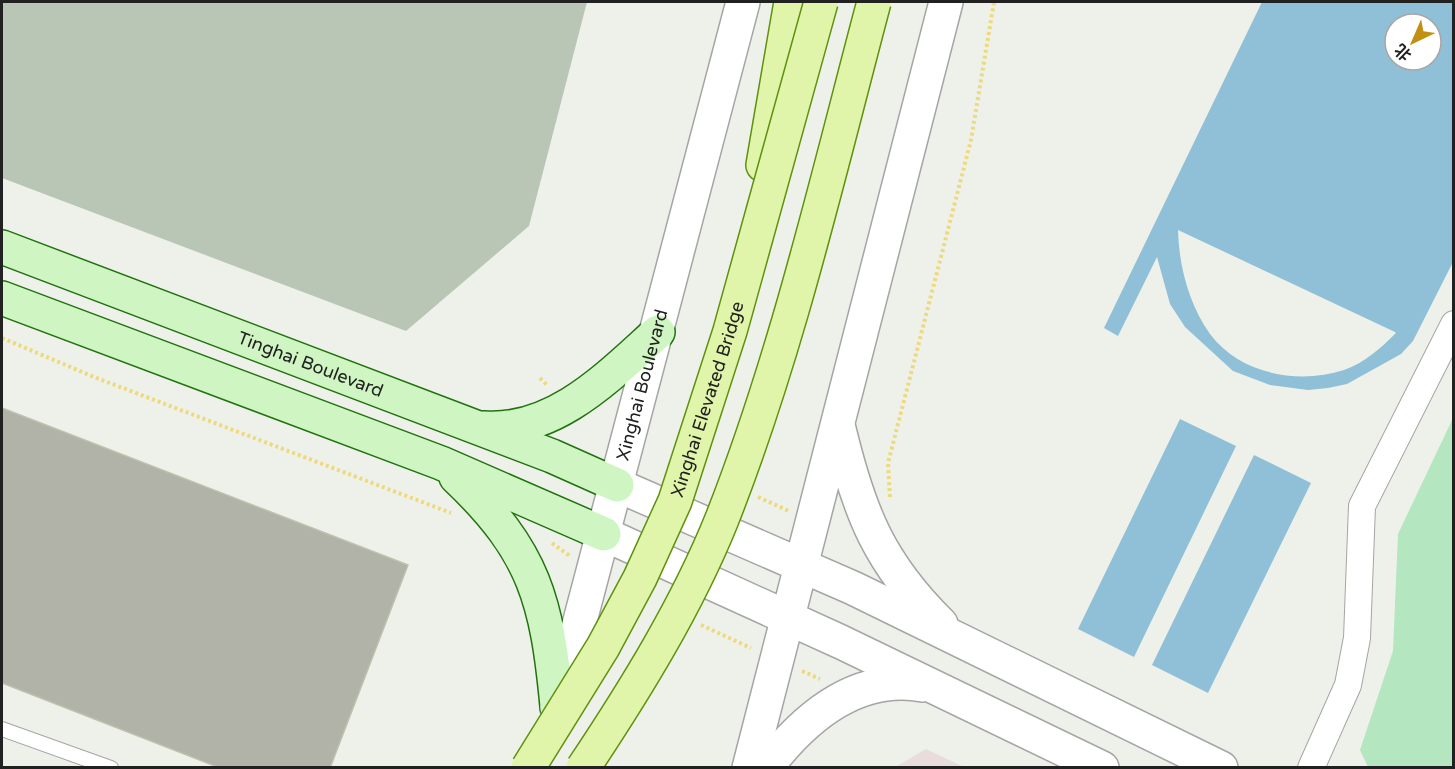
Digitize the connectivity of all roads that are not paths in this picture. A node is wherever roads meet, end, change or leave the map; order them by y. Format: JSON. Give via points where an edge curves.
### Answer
{"nodes":[{"id":1,"x":743,"y":2,"type":"edge"},
{"id":2,"x":791,"y":2,"type":"edge"},
{"id":3,"x":821,"y":2,"type":"edge"},
{"id":4,"x":874,"y":2,"type":"edge"},
{"id":5,"x":946,"y":2,"type":"edge"},
{"id":6,"x":2,"y":246,"type":"edge"},
{"id":7,"x":2,"y":298,"type":"edge"},
{"id":8,"x":1454,"y":324,"type":"edge"},
{"id":9,"x":730,"y":331,"type":"junction"},
{"id":10,"x":658,"y":332,"type":"junction"},
{"id":11,"x":838,"y":424,"type":"junction"},
{"id":12,"x":474,"y":428,"type":"junction"},
{"id":13,"x":441,"y":463,"type":"junction"},
{"id":14,"x":617,"y":485,"type":"junction"},
{"id":15,"x":604,"y":534,"type":"junction"},
{"id":16,"x":801,"y":565,"type":"junction"},
{"id":17,"x":788,"y":617,"type":"junction"},
{"id":18,"x":957,"y":640,"type":"junction"},
{"id":19,"x":937,"y":687,"type":"junction"},
{"id":20,"x":558,"y":706,"type":"junction"},
{"id":21,"x":2,"y":729,"type":"edge"},
{"id":22,"x":111,"y":768,"type":"edge"},
{"id":23,"x":528,"y":768,"type":"edge"},
{"id":24,"x":541,"y":768,"type":"edge"},
{"id":25,"x":583,"y":768,"type":"edge"},
{"id":26,"x":749,"y":768,"type":"edge"},
{"id":27,"x":766,"y":768,"type":"edge"},
{"id":28,"x":1102,"y":768,"type":"edge"},
{"id":29,"x":1221,"y":768,"type":"edge"},
{"id":30,"x":1311,"y":768,"type":"edge"}],
"edges":[{"from":1,"to":10,"type":"street","name":"Xinghai Boulevard"},
{"from":2,"to":9,"type":"main road","bridge":true,"via":[[759,193]]},
{"from":3,"to":9,"type":"main road","name":"Xinghai Elevated Bridge","bridge":true},
{"from":4,"to":25,"type":"main road","bridge":true,"via":[[771,385],[721,521],[645,669]]},
{"from":5,"to":11,"type":"street"},
{"from":6,"to":12,"type":"main road","name":"Tinghai Boulevard"},
{"from":7,"to":13,"type":"main road"},
{"from":8,"to":30,"type":"street","via":[[1362,506],[1356,647],[1348,685]]},
{"from":9,"to":23,"type":"main road","name":"Xinghai Elevated Bridge","bridge":true,"via":[[675,501],[640,578],[597,657]]},
{"from":10,"to":12,"type":"main road","via":[[610,375],[563,409],[500,429]]},
{"from":10,"to":14,"type":"street","name":"Xinghai Boulevard"},
{"from":11,"to":16,"type":"street"},
{"from":11,"to":18,"type":"street","via":[[854,490],[884,556]]},
{"from":12,"to":14,"type":"main road","name":"Tinghai Boulevard"},
{"from":13,"to":15,"type":"main road"},
{"from":13,"to":20,"type":"main road","via":[[499,520],[535,583],[551,647]]},
{"from":14,"to":15,"type":"street","name":"Xinghai Boulevard"},
{"from":14,"to":16,"type":"street"},
{"from":15,"to":17,"type":"street"},
{"from":15,"to":20,"type":"street","name":"Xinghai Boulevard"},
{"from":16,"to":17,"type":"street"},
{"from":16,"to":18,"type":"street"},
{"from":17,"to":19,"type":"street"},
{"from":17,"to":26,"type":"street"},
{"from":18,"to":29,"type":"street"},
{"from":19,"to":27,"type":"street","via":[[912,683],[884,685],[837,699],[804,725]]},
{"from":19,"to":28,"type":"street"},
{"from":20,"to":24,"type":"street","name":"Xinghai Boulevard"},
{"from":21,"to":22,"type":"lane"}]}
